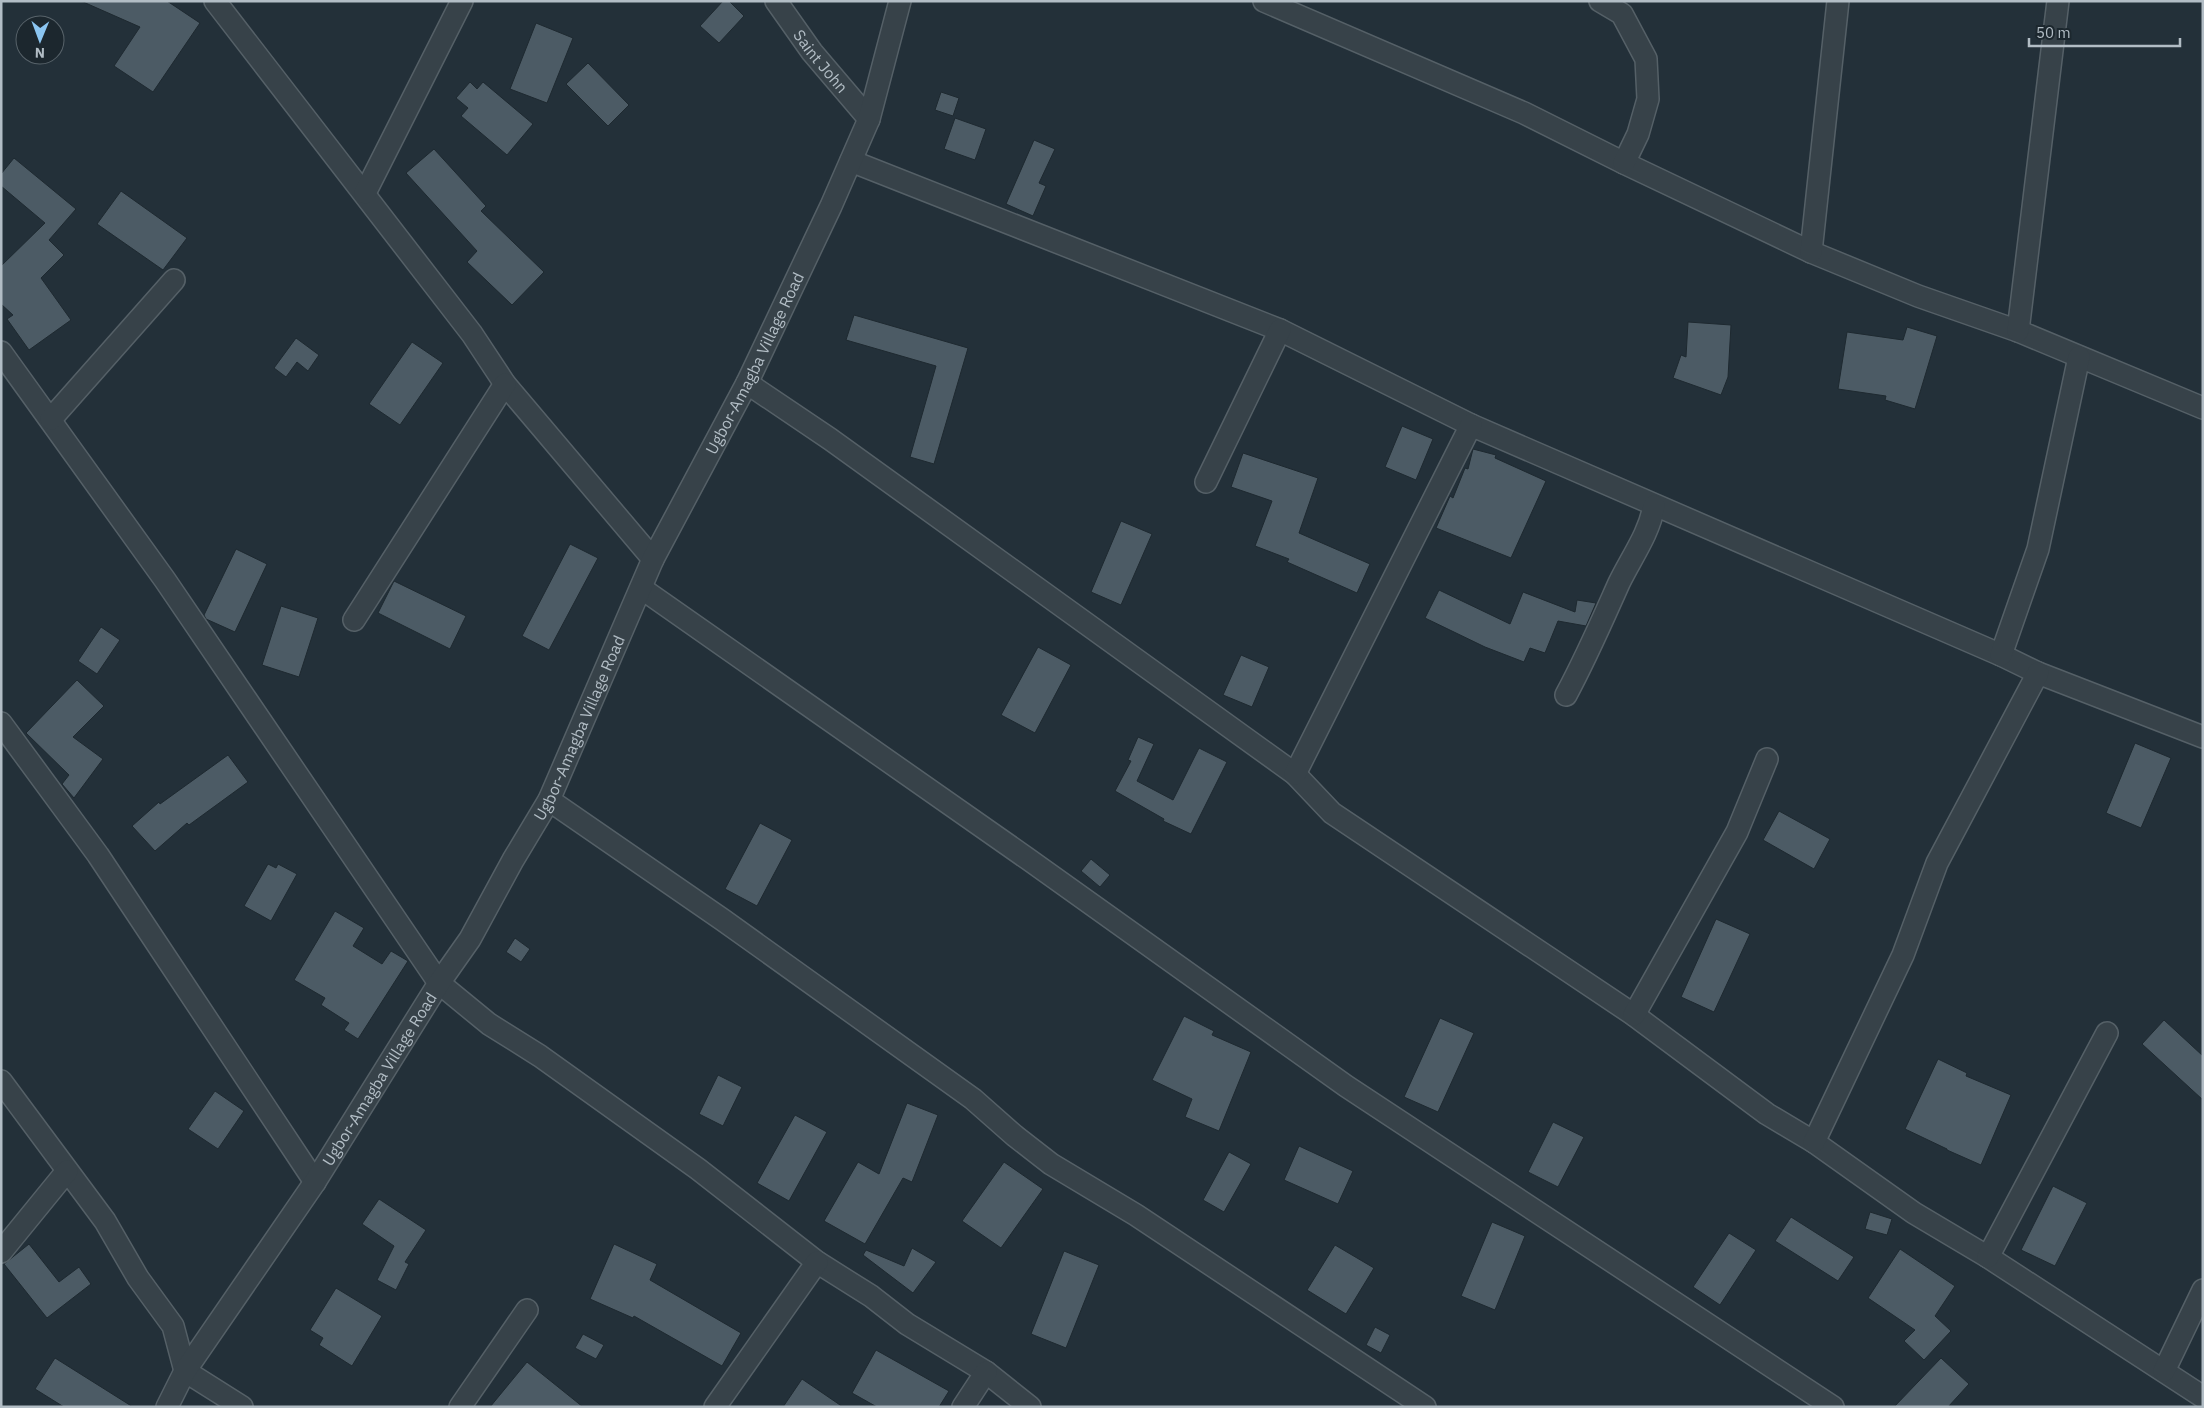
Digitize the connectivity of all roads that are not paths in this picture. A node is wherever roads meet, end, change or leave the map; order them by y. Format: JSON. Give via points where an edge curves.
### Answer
{"nodes":[{"id":1,"x":215,"y":1,"type":"edge"},
{"id":2,"x":462,"y":1,"type":"edge"},
{"id":3,"x":776,"y":1,"type":"edge"},
{"id":4,"x":900,"y":1,"type":"edge"},
{"id":5,"x":1264,"y":1,"type":"edge"},
{"id":6,"x":1600,"y":1,"type":"edge"},
{"id":7,"x":1838,"y":1,"type":"edge"},
{"id":8,"x":2058,"y":1,"type":"edge"},
{"id":9,"x":869,"y":119,"type":"junction"},
{"id":10,"x":851,"y":161,"type":"junction"},
{"id":11,"x":1624,"y":163,"type":"junction"},
{"id":12,"x":365,"y":193,"type":"junction"},
{"id":13,"x":1811,"y":252,"type":"junction"},
{"id":14,"x":174,"y":280,"type":"dead end"},
{"id":15,"x":1280,"y":330,"type":"junction"},
{"id":16,"x":2018,"y":331,"type":"junction"},
{"id":17,"x":1,"y":352,"type":"edge"},
{"id":18,"x":2079,"y":357,"type":"junction"},
{"id":19,"x":747,"y":383,"type":"junction"},
{"id":20,"x":505,"y":384,"type":"junction"},
{"id":21,"x":2203,"y":408,"type":"edge"},
{"id":22,"x":51,"y":419,"type":"junction"},
{"id":23,"x":1471,"y":425,"type":"junction"},
{"id":24,"x":1206,"y":482,"type":"dead end"},
{"id":25,"x":1654,"y":506,"type":"junction"},
{"id":26,"x":653,"y":559,"type":"junction"},
{"id":27,"x":641,"y":588,"type":"junction"},
{"id":28,"x":354,"y":620,"type":"dead end"},
{"id":29,"x":2001,"y":655,"type":"junction"},
{"id":30,"x":2038,"y":673,"type":"junction"},
{"id":31,"x":1566,"y":695,"type":"dead end"},
{"id":32,"x":1,"y":723,"type":"edge"},
{"id":33,"x":2203,"y":736,"type":"edge"},
{"id":34,"x":1767,"y":759,"type":"dead end"},
{"id":35,"x":1295,"y":774,"type":"junction"},
{"id":36,"x":549,"y":800,"type":"junction"},
{"id":37,"x":439,"y":984,"type":"junction"},
{"id":38,"x":1634,"y":1015,"type":"junction"},
{"id":39,"x":2107,"y":1033,"type":"dead end"},
{"id":40,"x":1,"y":1081,"type":"edge"},
{"id":41,"x":1814,"y":1142,"type":"junction"},
{"id":42,"x":67,"y":1171,"type":"junction"},
{"id":43,"x":316,"y":1182,"type":"junction"},
{"id":44,"x":1,"y":1252,"type":"edge"},
{"id":45,"x":1988,"y":1256,"type":"junction"},
{"id":46,"x":817,"y":1262,"type":"junction"},
{"id":47,"x":2203,"y":1290,"type":"edge"},
{"id":48,"x":526,"y":1310,"type":"dead end"},
{"id":49,"x":184,"y":1371,"type":"junction"},
{"id":50,"x":2164,"y":1371,"type":"junction"},
{"id":51,"x":986,"y":1372,"type":"junction"},
{"id":52,"x":2203,"y":1397,"type":"edge"},
{"id":53,"x":167,"y":1407,"type":"edge"},
{"id":54,"x":242,"y":1407,"type":"edge"},
{"id":55,"x":460,"y":1407,"type":"edge"},
{"id":56,"x":715,"y":1407,"type":"edge"},
{"id":57,"x":963,"y":1407,"type":"edge"},
{"id":58,"x":1030,"y":1407,"type":"edge"},
{"id":59,"x":1425,"y":1407,"type":"edge"},
{"id":60,"x":1833,"y":1407,"type":"edge"}],
"edges":[{"from":1,"to":12,"type":"street"},
{"from":2,"to":12,"type":"street"},
{"from":3,"to":9,"type":"street","name":"Saint John","via":[[812,52]]},
{"from":4,"to":9,"type":"street","name":"Ugbor-Amagba Village Road"},
{"from":5,"to":11,"type":"street","via":[[1524,113]]},
{"from":6,"to":11,"type":"street","via":[[1622,14],[1646,59],[1648,99],[1638,134]]},
{"from":7,"to":13,"type":"street"},
{"from":8,"to":16,"type":"street"},
{"from":9,"to":10,"type":"street","name":"Ugbor-Amagba Village Road"},
{"from":10,"to":15,"type":"street"},
{"from":10,"to":19,"type":"street","name":"Ugbor-Amagba Village Road"},
{"from":11,"to":13,"type":"street"},
{"from":12,"to":20,"type":"street","via":[[472,334]]},
{"from":13,"to":16,"type":"street","via":[[1918,296]]},
{"from":14,"to":22,"type":"street"},
{"from":15,"to":23,"type":"street"},
{"from":15,"to":24,"type":"street"},
{"from":16,"to":18,"type":"street"},
{"from":17,"to":22,"type":"street"},
{"from":18,"to":21,"type":"street"},
{"from":18,"to":29,"type":"street","via":[[2038,549]]},
{"from":19,"to":26,"type":"street","name":"Ugbor-Amagba Village Road"},
{"from":19,"to":35,"type":"street","via":[[846,450]]},
{"from":20,"to":26,"type":"street"},
{"from":20,"to":28,"type":"street"},
{"from":22,"to":37,"type":"street","via":[[226,668]]},
{"from":23,"to":25,"type":"street"},
{"from":23,"to":35,"type":"street"},
{"from":25,"to":29,"type":"street"},
{"from":25,"to":31,"type":"street","via":[[1651,520]]},
{"from":26,"to":27,"type":"street","name":"Ugbor-Amagba Village Road"},
{"from":27,"to":36,"type":"street","name":"Ugbor-Amagba Village Road"},
{"from":27,"to":60,"type":"street","via":[[1028,858],[1346,1086]]},
{"from":29,"to":30,"type":"street"},
{"from":30,"to":33,"type":"street"},
{"from":30,"to":41,"type":"street","via":[[1937,863],[1903,955]]},
{"from":32,"to":43,"type":"street","via":[[98,855]]},
{"from":34,"to":38,"type":"street","via":[[1737,832]]},
{"from":35,"to":38,"type":"street","via":[[1332,813]]},
{"from":36,"to":37,"type":"street","name":"Ugbor-Amagba Village Road","via":[[470,939]]},
{"from":36,"to":59,"type":"street","via":[[973,1098],[1014,1136],[1051,1164],[1136,1216]]},
{"from":37,"to":43,"type":"street","name":"Ugbor-Amagba Village Road"},
{"from":37,"to":46,"type":"street","via":[[489,1024],[540,1056],[698,1169]]},
{"from":38,"to":41,"type":"street","via":[[1767,1114]]},
{"from":39,"to":45,"type":"street"},
{"from":40,"to":42,"type":"street"},
{"from":41,"to":45,"type":"street","via":[[1914,1213]]},
{"from":42,"to":44,"type":"street"},
{"from":42,"to":49,"type":"street","via":[[173,1326]]},
{"from":43,"to":49,"type":"street","name":"Ugbor-Amagba Village Road"},
{"from":45,"to":50,"type":"street"},
{"from":46,"to":51,"type":"street","via":[[871,1296],[907,1324]]},
{"from":46,"to":56,"type":"street"},
{"from":47,"to":50,"type":"street"},
{"from":48,"to":55,"type":"street"},
{"from":49,"to":53,"type":"street","name":"Ugbor-Amagba Village Road"},
{"from":49,"to":54,"type":"street"},
{"from":50,"to":52,"type":"street"},
{"from":51,"to":57,"type":"street"},
{"from":51,"to":58,"type":"street"}]}
